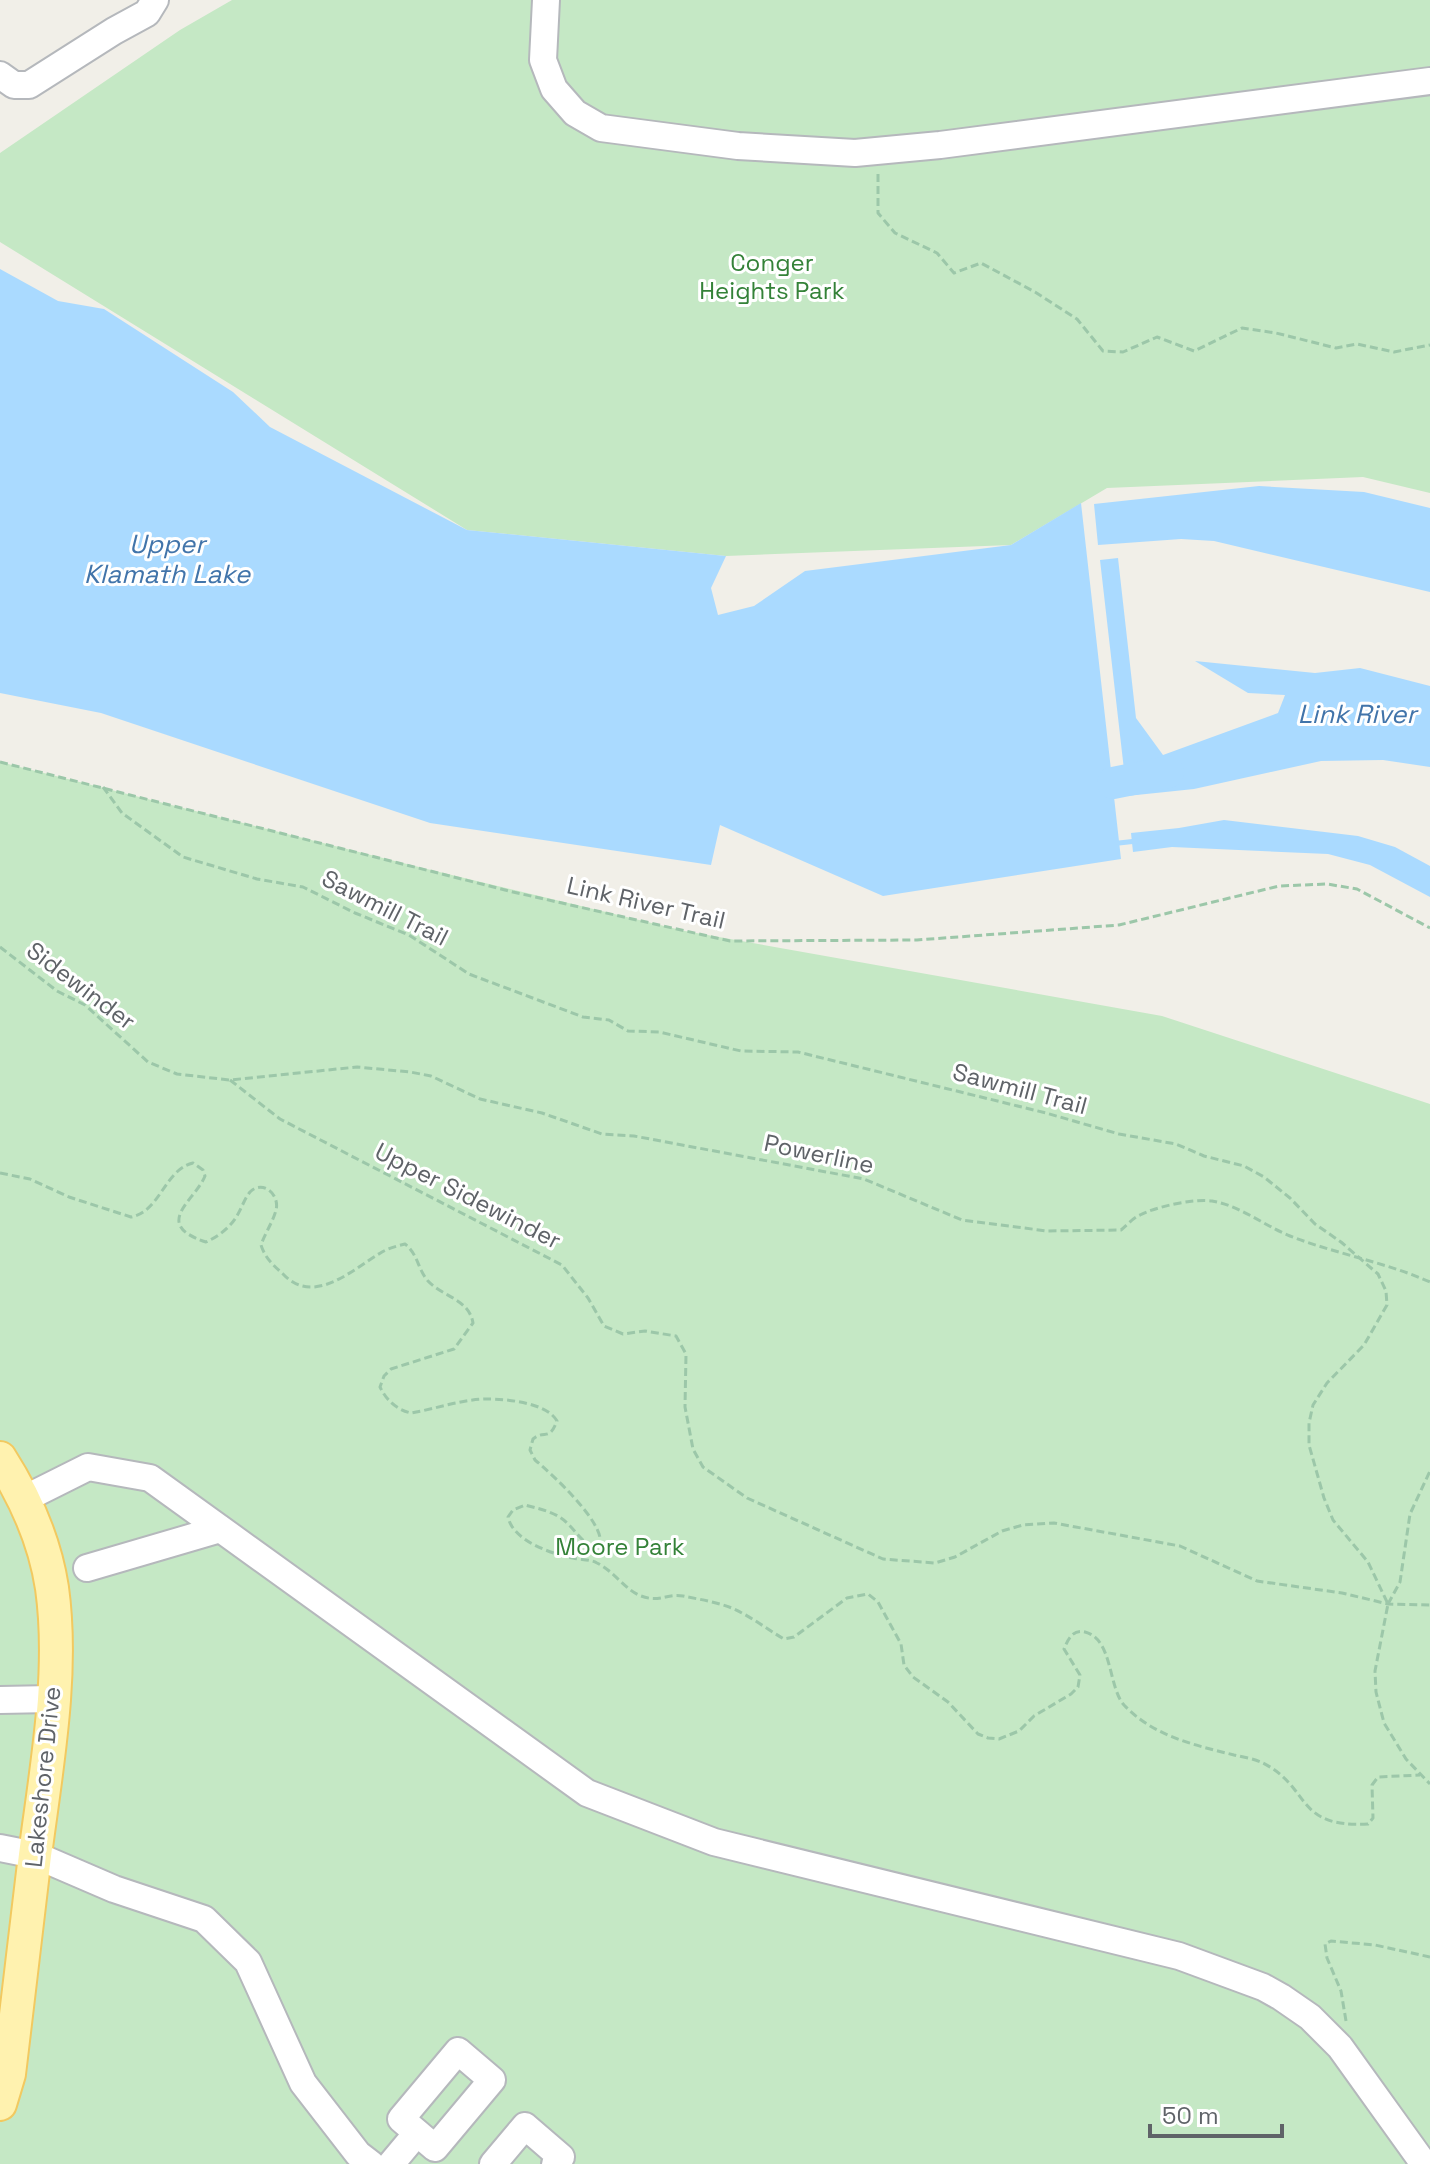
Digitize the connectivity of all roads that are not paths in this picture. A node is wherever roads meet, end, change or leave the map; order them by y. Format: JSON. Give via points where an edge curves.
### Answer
{"nodes":[{"id":1,"x":546,"y":0,"type":"edge"},
{"id":2,"x":151,"y":7,"type":"edge"},
{"id":3,"x":0,"y":75,"type":"edge"},
{"id":4,"x":1430,"y":81,"type":"edge"},
{"id":5,"x":0,"y":1458,"type":"edge"},
{"id":6,"x":24,"y":1499,"type":"junction"},
{"id":7,"x":220,"y":1529,"type":"junction"},
{"id":8,"x":87,"y":1568,"type":"dead end"},
{"id":9,"x":52,"y":1699,"type":"junction"},
{"id":10,"x":0,"y":1700,"type":"edge"},
{"id":11,"x":0,"y":1848,"type":"edge"},
{"id":12,"x":35,"y":1855,"type":"junction"},
{"id":13,"x":0,"y":2104,"type":"edge"},
{"id":14,"x":417,"y":2133,"type":"dead end"},
{"id":15,"x":371,"y":2164,"type":"edge"},
{"id":16,"x":391,"y":2164,"type":"edge"},
{"id":17,"x":493,"y":2164,"type":"edge"},
{"id":18,"x":555,"y":2164,"type":"edge"},
{"id":19,"x":1424,"y":2164,"type":"edge"}],
"edges":[{"from":1,"to":4,"type":"street","via":[[543,60],[554,89],[575,113],[601,128],[738,146],[855,153]]},
{"from":2,"to":3,"type":"street","via":[[29,85],[14,85]]},
{"from":5,"to":6,"type":"main road","name":"Lakeshore Drive"},
{"from":6,"to":7,"type":"street","via":[[88,1467],[150,1478]]},
{"from":6,"to":9,"type":"main road","name":"Lakeshore Drive","via":[[52,1587]]},
{"from":7,"to":8,"type":"street"},
{"from":7,"to":19,"type":"street","via":[[587,1793],[714,1842],[1179,1956],[1281,1997],[1340,2047]]},
{"from":9,"to":10,"type":"street"},
{"from":9,"to":12,"type":"main road","name":"Lakeshore Drive"},
{"from":11,"to":12,"type":"street"},
{"from":12,"to":13,"type":"main road","name":"Lakeshore Drive","via":[[9,2074]]},
{"from":12,"to":15,"type":"street","via":[[204,1919],[248,1962],[303,2083]]},
{"from":14,"to":16,"type":"street"},
{"from":17,"to":18,"type":"street","via":[[525,2126],[561,2157]]}]}
